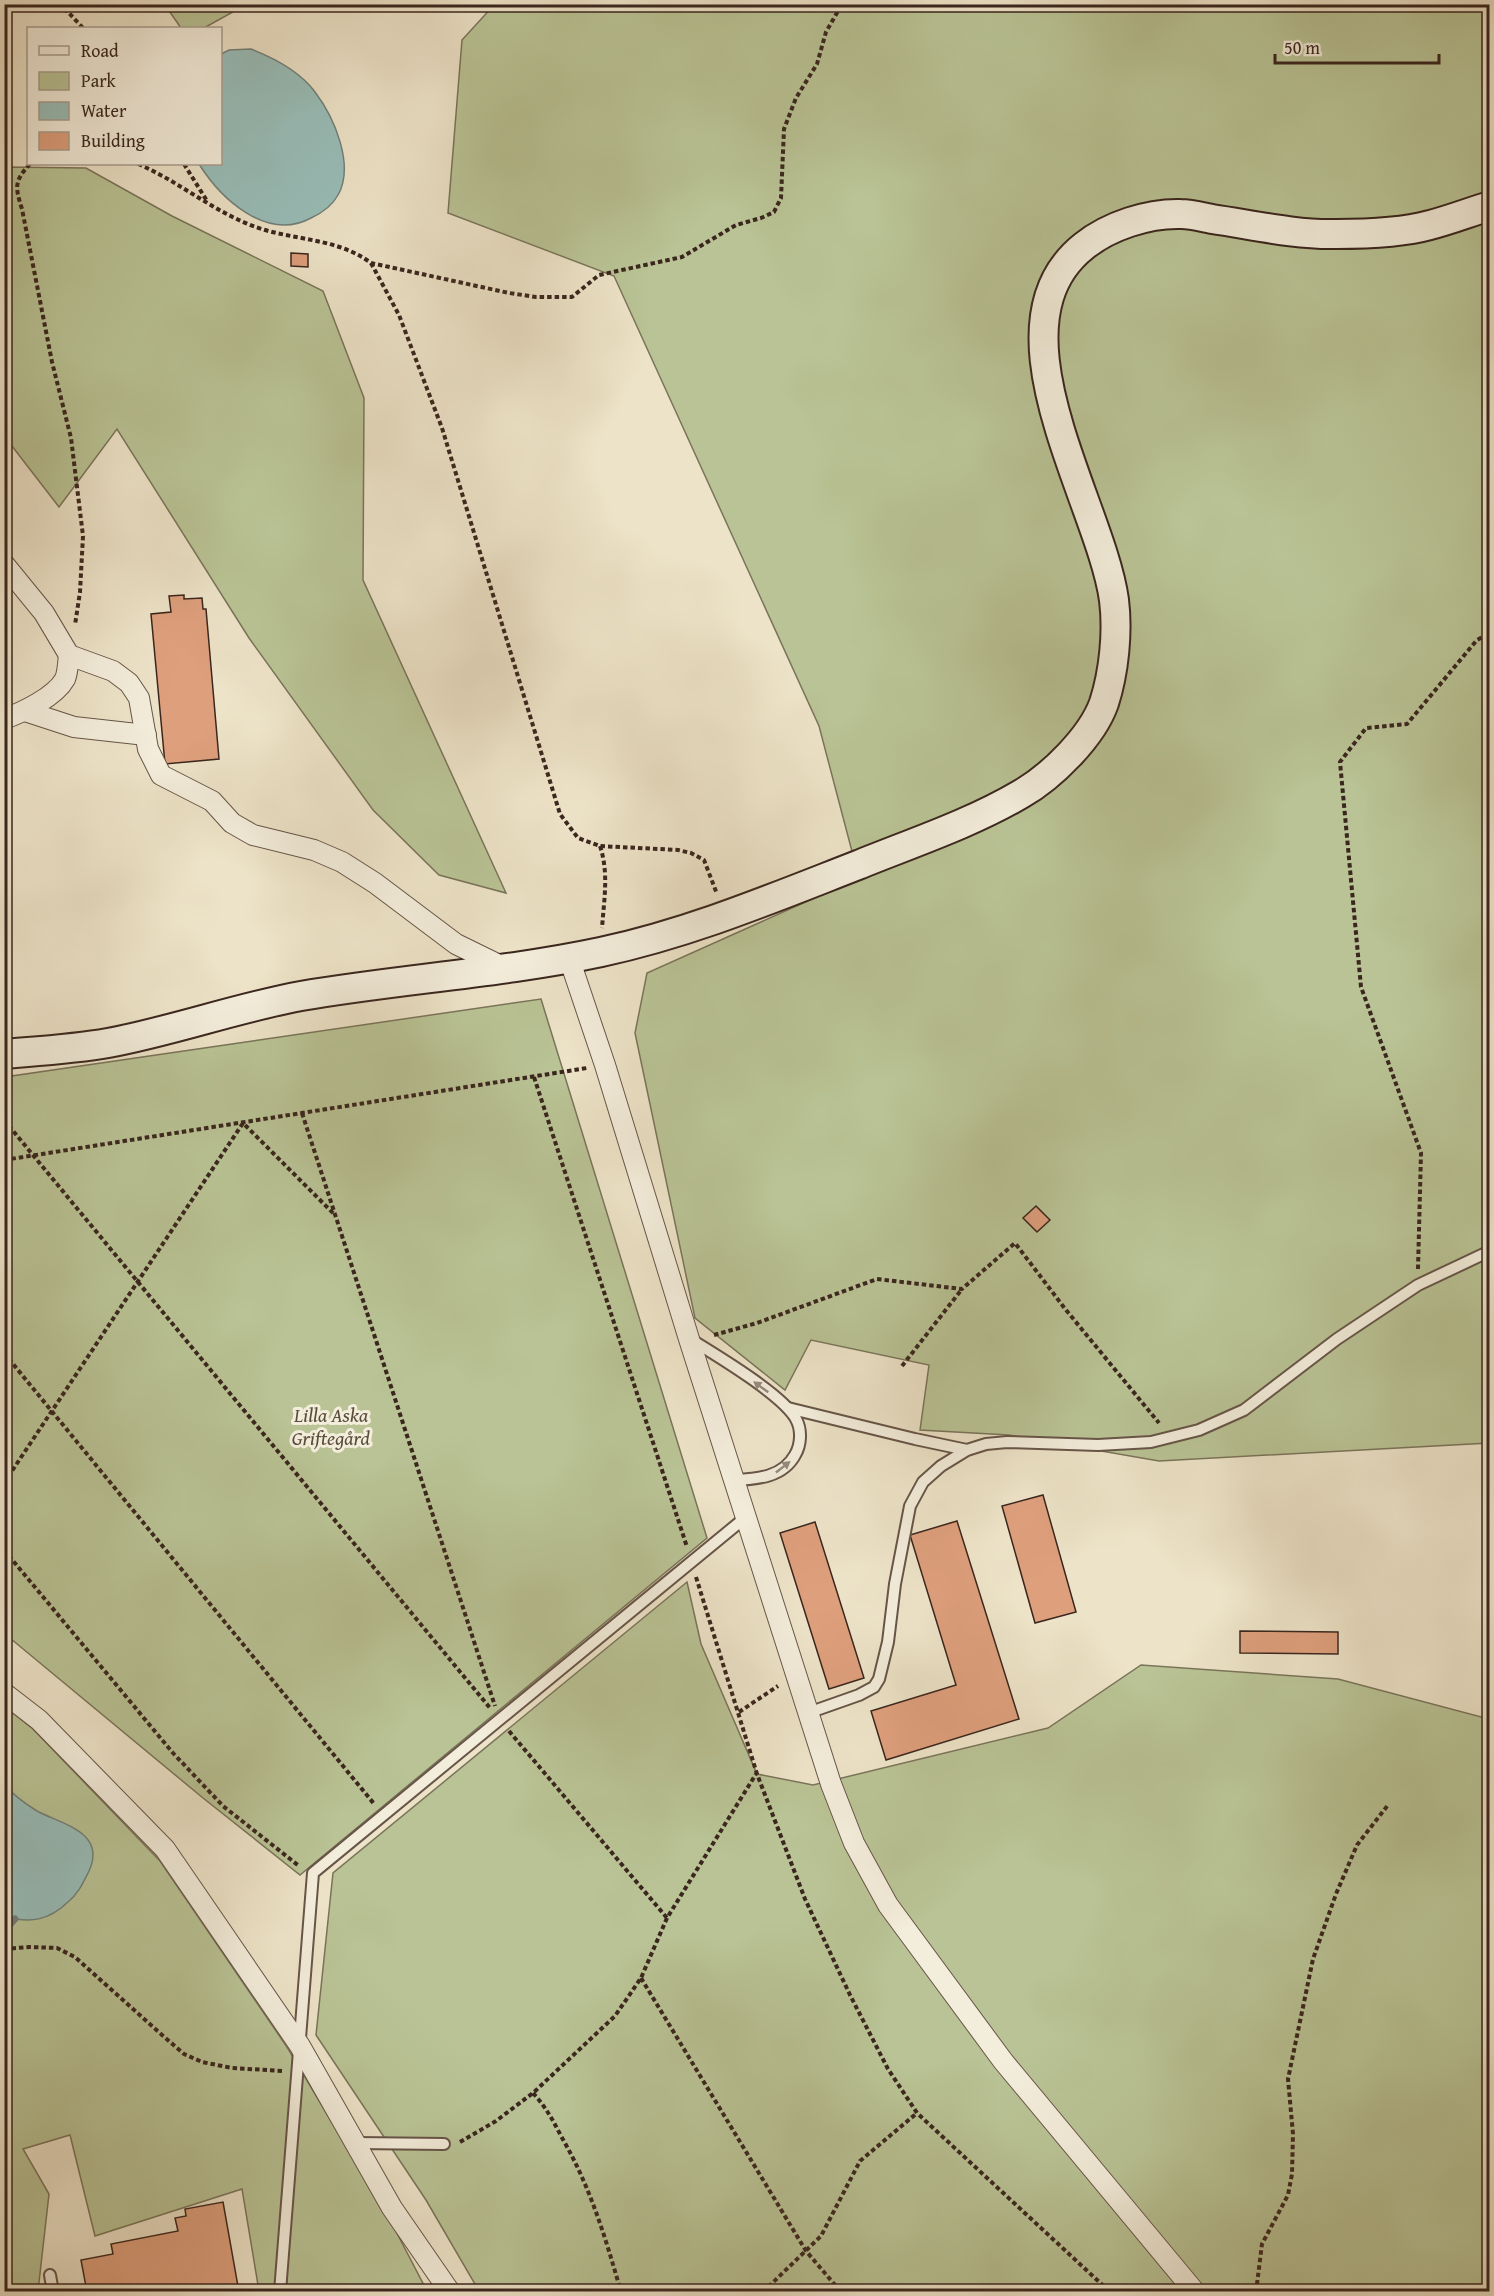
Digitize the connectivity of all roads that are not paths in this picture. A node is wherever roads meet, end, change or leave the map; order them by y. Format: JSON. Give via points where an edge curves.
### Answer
{"nodes":[{"id":1,"x":1490,"y":206,"type":"edge"},
{"id":2,"x":4,"y":564,"type":"edge"},
{"id":3,"x":69,"y":655,"type":"junction"},
{"id":4,"x":24,"y":711,"type":"junction"},
{"id":5,"x":4,"y":719,"type":"edge"},
{"id":6,"x":146,"y":735,"type":"junction"},
{"id":7,"x":569,"y":957,"type":"junction"},
{"id":8,"x":505,"y":968,"type":"junction"},
{"id":9,"x":4,"y":1054,"type":"edge"},
{"id":10,"x":1490,"y":1251,"type":"edge"},
{"id":11,"x":687,"y":1333,"type":"junction"},
{"id":12,"x":788,"y":1407,"type":"junction"},
{"id":13,"x":968,"y":1450,"type":"junction"},
{"id":14,"x":735,"y":1480,"type":"junction"},
{"id":15,"x":746,"y":1517,"type":"junction"},
{"id":16,"x":4,"y":1693,"type":"edge"},
{"id":17,"x":808,"y":1713,"type":"junction"},
{"id":18,"x":300,"y":2046,"type":"junction"},
{"id":19,"x":356,"y":2143,"type":"junction"},
{"id":20,"x":444,"y":2144,"type":"road end"},
{"id":21,"x":50,"y":2275,"type":"dead end"},
{"id":22,"x":53,"y":2292,"type":"edge"},
{"id":23,"x":280,"y":2292,"type":"edge"},
{"id":24,"x":450,"y":2292,"type":"edge"},
{"id":25,"x":1195,"y":2292,"type":"edge"}],
"edges":[{"from":1,"to":7,"type":"street","via":[[1425,226],[1335,235],[1180,214],[1140,219],[1106,232],[1082,247],[1063,268],[1047,302],[1044,341],[1048,385],[1058,428],[1106,562],[1114,602],[1110,676],[1102,709],[1080,741],[1056,770],[1022,794],[974,817],[726,917],[662,937]]},
{"from":2,"to":3,"type":"street","via":[[45,613]]},
{"from":3,"to":4,"type":"street","via":[[65,678],[55,691]]},
{"from":3,"to":6,"type":"street","via":[[113,671],[129,683],[139,698]]},
{"from":4,"to":5,"type":"street"},
{"from":4,"to":6,"type":"street","via":[[74,727]]},
{"from":6,"to":8,"type":"street","via":[[148,749],[161,775],[212,801],[232,823],[253,835],[314,850],[342,862],[375,882],[456,944]]},
{"from":7,"to":8,"type":"street"},
{"from":7,"to":11,"type":"street"},
{"from":8,"to":9,"type":"street","via":[[299,997],[109,1043]]},
{"from":10,"to":13,"type":"lane","via":[[1418,1285],[1336,1340],[1244,1410],[1199,1430],[1151,1442],[1007,1442]]},
{"from":12,"to":11,"type":"lane","one_way":true},
{"from":11,"to":14,"type":"street"},
{"from":12,"to":13,"type":"lane"},
{"from":14,"to":12,"type":"lane","one_way":true,"via":[[767,1476],[788,1466],[800,1440],[798,1421]]},
{"from":13,"to":17,"type":"lane","via":[[923,1482],[910,1506],[879,1679],[874,1687],[859,1695]]},
{"from":14,"to":15,"type":"street"},
{"from":15,"to":17,"type":"street"},
{"from":15,"to":18,"type":"lane","via":[[313,1873]]},
{"from":16,"to":18,"type":"street","via":[[39,1720],[165,1849]]},
{"from":17,"to":25,"type":"street","via":[[854,1843],[888,1905],[1003,2061]]},
{"from":18,"to":19,"type":"street"},
{"from":18,"to":23,"type":"lane"},
{"from":19,"to":20,"type":"lane"},
{"from":19,"to":24,"type":"street","via":[[392,2208]]},
{"from":21,"to":22,"type":"lane"}]}
